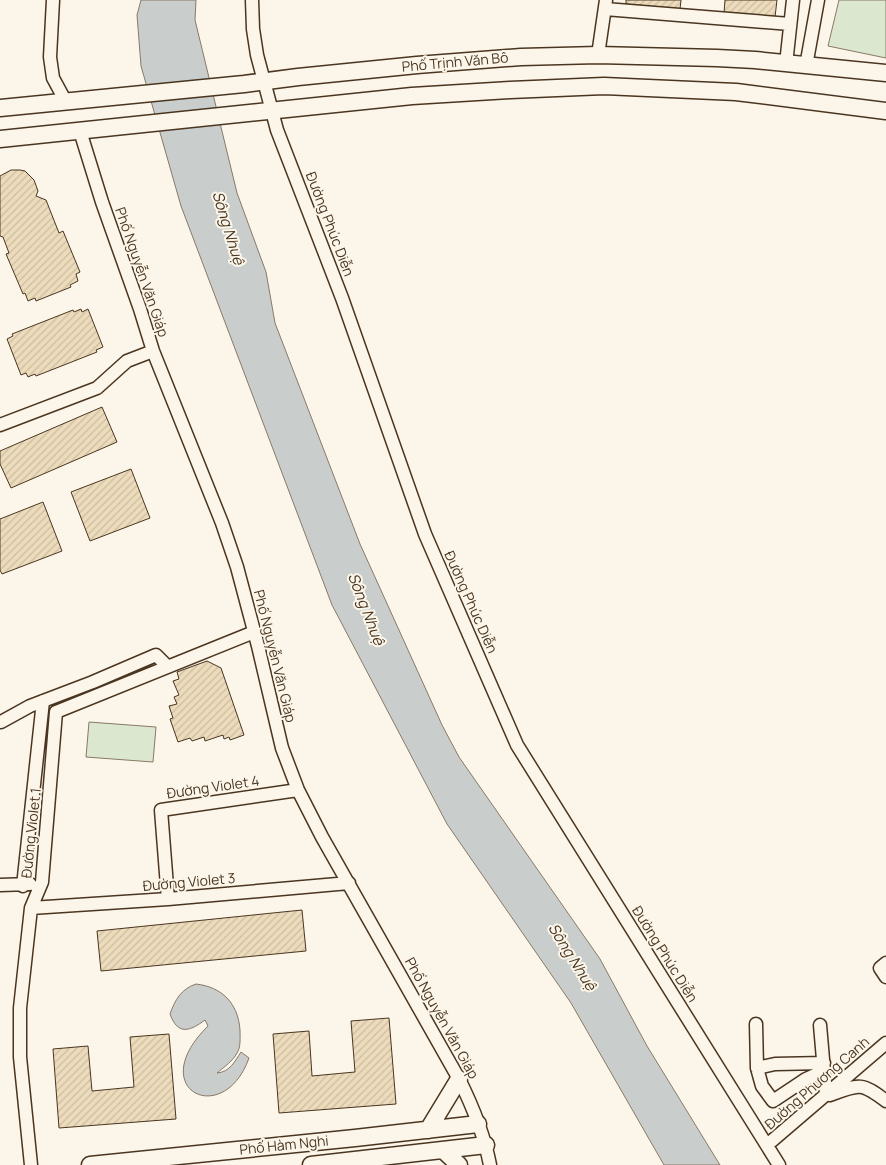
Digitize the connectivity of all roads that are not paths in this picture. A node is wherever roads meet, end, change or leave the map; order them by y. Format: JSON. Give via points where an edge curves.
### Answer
{"nodes":[{"id":1,"x":53,"y":0,"type":"edge"},
{"id":2,"x":252,"y":0,"type":"edge"},
{"id":3,"x":793,"y":0,"type":"edge"},
{"id":4,"x":818,"y":0,"type":"edge"},
{"id":5,"x":605,"y":4,"type":"edge"},
{"id":6,"x":790,"y":24,"type":"junction"},
{"id":7,"x":598,"y":55,"type":"junction"},
{"id":8,"x":786,"y":64,"type":"junction"},
{"id":9,"x":806,"y":66,"type":"junction"},
{"id":10,"x":845,"y":70,"type":"junction"},
{"id":11,"x":886,"y":73,"type":"edge"},
{"id":12,"x":264,"y":82,"type":"junction"},
{"id":13,"x":886,"y":82,"type":"edge"},
{"id":14,"x":815,"y":101,"type":"junction"},
{"id":15,"x":66,"y":102,"type":"junction"},
{"id":16,"x":0,"y":108,"type":"edge"},
{"id":17,"x":886,"y":111,"type":"edge"},
{"id":18,"x":271,"y":112,"type":"junction"},
{"id":19,"x":886,"y":122,"type":"edge"},
{"id":20,"x":80,"y":131,"type":"junction"},
{"id":21,"x":0,"y":139,"type":"edge"},
{"id":22,"x":153,"y":351,"type":"junction"},
{"id":23,"x":0,"y":425,"type":"edge"},
{"id":24,"x":254,"y":632,"type":"junction"},
{"id":25,"x":167,"y":666,"type":"junction"},
{"id":26,"x":43,"y":701,"type":"junction"},
{"id":27,"x":1,"y":722,"type":"dead end"},
{"id":28,"x":298,"y":790,"type":"junction"},
{"id":29,"x":42,"y":882,"type":"junction"},
{"id":30,"x":349,"y":883,"type":"junction"},
{"id":31,"x":0,"y":885,"type":"edge"},
{"id":32,"x":23,"y":886,"type":"junction"},
{"id":33,"x":168,"y":899,"type":"junction"},
{"id":34,"x":31,"y":908,"type":"junction"},
{"id":35,"x":886,"y":963,"type":"edge"},
{"id":36,"x":886,"y":977,"type":"edge"},
{"id":37,"x":756,"y":1024,"type":"dead end"},
{"id":38,"x":820,"y":1025,"type":"dead end"},
{"id":39,"x":886,"y":1043,"type":"edge"},
{"id":40,"x":824,"y":1067,"type":"junction"},
{"id":41,"x":757,"y":1068,"type":"junction"},
{"id":42,"x":459,"y":1078,"type":"junction"},
{"id":43,"x":825,"y":1096,"type":"junction"},
{"id":44,"x":886,"y":1101,"type":"edge"},
{"id":45,"x":478,"y":1124,"type":"junction"},
{"id":46,"x":428,"y":1130,"type":"junction"},
{"id":47,"x":486,"y":1145,"type":"junction"},
{"id":48,"x":768,"y":1145,"type":"junction"},
{"id":49,"x":443,"y":1150,"type":"junction"},
{"id":50,"x":31,"y":1165,"type":"edge"},
{"id":51,"x":90,"y":1165,"type":"edge"},
{"id":52,"x":311,"y":1165,"type":"edge"},
{"id":53,"x":459,"y":1165,"type":"edge"},
{"id":54,"x":490,"y":1165,"type":"edge"},
{"id":55,"x":779,"y":1165,"type":"edge"}],
"edges":[{"from":1,"to":15,"type":"street","via":[[50,57],[53,78]]},
{"from":2,"to":12,"type":"street","name":"Đường Phúc Diễn","via":[[253,29]]},
{"from":3,"to":6,"type":"street"},
{"from":4,"to":9,"type":"street"},
{"from":5,"to":6,"type":"street"},
{"from":5,"to":7,"type":"street"},
{"from":6,"to":8,"type":"street"},
{"from":7,"to":8,"type":"main road","name":"Phố Trịnh Văn Bô","via":[[736,59]]},
{"from":7,"to":12,"type":"main road","name":"Phố Trịnh Văn Bô","via":[[417,65]]},
{"from":8,"to":9,"type":"main road","name":"Phố Trịnh Văn Bô"},
{"from":9,"to":10,"type":"main road","name":"Phố Trịnh Văn Bô"},
{"from":10,"to":11,"type":"main road","name":"Phố Trịnh Văn Bô"},
{"from":10,"to":13,"type":"main road","name":"Phố Trịnh Văn Bô"},
{"from":12,"to":15,"type":"main road","name":"Phố Trịnh Văn Bô"},
{"from":12,"to":18,"type":"street","name":"Đường Phúc Diễn"},
{"from":14,"to":17,"type":"main road"},
{"from":14,"to":18,"type":"main road","via":[[736,92],[604,86],[412,96]]},
{"from":14,"to":19,"type":"main road"},
{"from":15,"to":16,"type":"main road","name":"Phố Trịnh Văn Bô"},
{"from":18,"to":20,"type":"main road"},
{"from":18,"to":48,"type":"street","name":"Đường Phúc Diễn","via":[[342,298],[425,534],[517,745]]},
{"from":20,"to":21,"type":"main road"},
{"from":20,"to":22,"type":"street","name":"Phố Nguyễn Văn Giáp"},
{"from":22,"to":23,"type":"street","via":[[127,361],[97,388]]},
{"from":22,"to":24,"type":"street","name":"Phố Nguyễn Văn Giáp","via":[[222,523]]},
{"from":24,"to":25,"type":"street"},
{"from":24,"to":28,"type":"street","name":"Phố Nguyễn Văn Giáp","via":[[282,748]]},
{"from":25,"to":26,"type":"street","via":[[156,655]]},
{"from":25,"to":29,"type":"street","name":"Đường Violet 1","via":[[56,712]]},
{"from":26,"to":27,"type":"street"},
{"from":26,"to":32,"type":"street"},
{"from":28,"to":30,"type":"street","name":"Phố Nguyễn Văn Giáp"},
{"from":28,"to":33,"type":"street","name":"Đường Violet 4","via":[[161,810]]},
{"from":29,"to":32,"type":"street"},
{"from":29,"to":34,"type":"street","name":"Đường Violet 1"},
{"from":30,"to":33,"type":"street","name":"Đường Violet 3"},
{"from":30,"to":42,"type":"street","name":"Phố Nguyễn Văn Giáp"},
{"from":31,"to":32,"type":"street"},
{"from":33,"to":34,"type":"street","name":"Đường Violet 3"},
{"from":34,"to":50,"type":"street","name":"Đường Violet 1","via":[[20,1008],[20,1057]]},
{"from":35,"to":36,"type":"street","via":[[880,968]]},
{"from":37,"to":41,"type":"street"},
{"from":38,"to":40,"type":"street"},
{"from":39,"to":43,"type":"street","name":"Đường Phương Canh"},
{"from":40,"to":41,"type":"street","via":[[775,1064]]},
{"from":40,"to":41,"type":"street","via":[[772,1101],[762,1086]]},
{"from":40,"to":43,"type":"street"},
{"from":42,"to":45,"type":"street","name":"Phố Nguyễn Văn Giáp"},
{"from":42,"to":46,"type":"main road"},
{"from":43,"to":44,"type":"street","via":[[862,1086]]},
{"from":43,"to":48,"type":"street","name":"Đường Phương Canh"},
{"from":45,"to":46,"type":"main road","name":"Phố Hàm Nghi"},
{"from":45,"to":47,"type":"street","name":"Phố Nguyễn Văn Giáp"},
{"from":46,"to":51,"type":"main road","name":"Phố Hàm Nghi"},
{"from":47,"to":49,"type":"main road","name":"Phố Hàm Nghi"},
{"from":47,"to":54,"type":"street","name":"Phố Nguyễn Văn Giáp"},
{"from":48,"to":55,"type":"street","name":"Đường Phúc Diễn"},
{"from":49,"to":52,"type":"main road","name":"Phố Hàm Nghi"},
{"from":49,"to":53,"type":"main road"}]}
